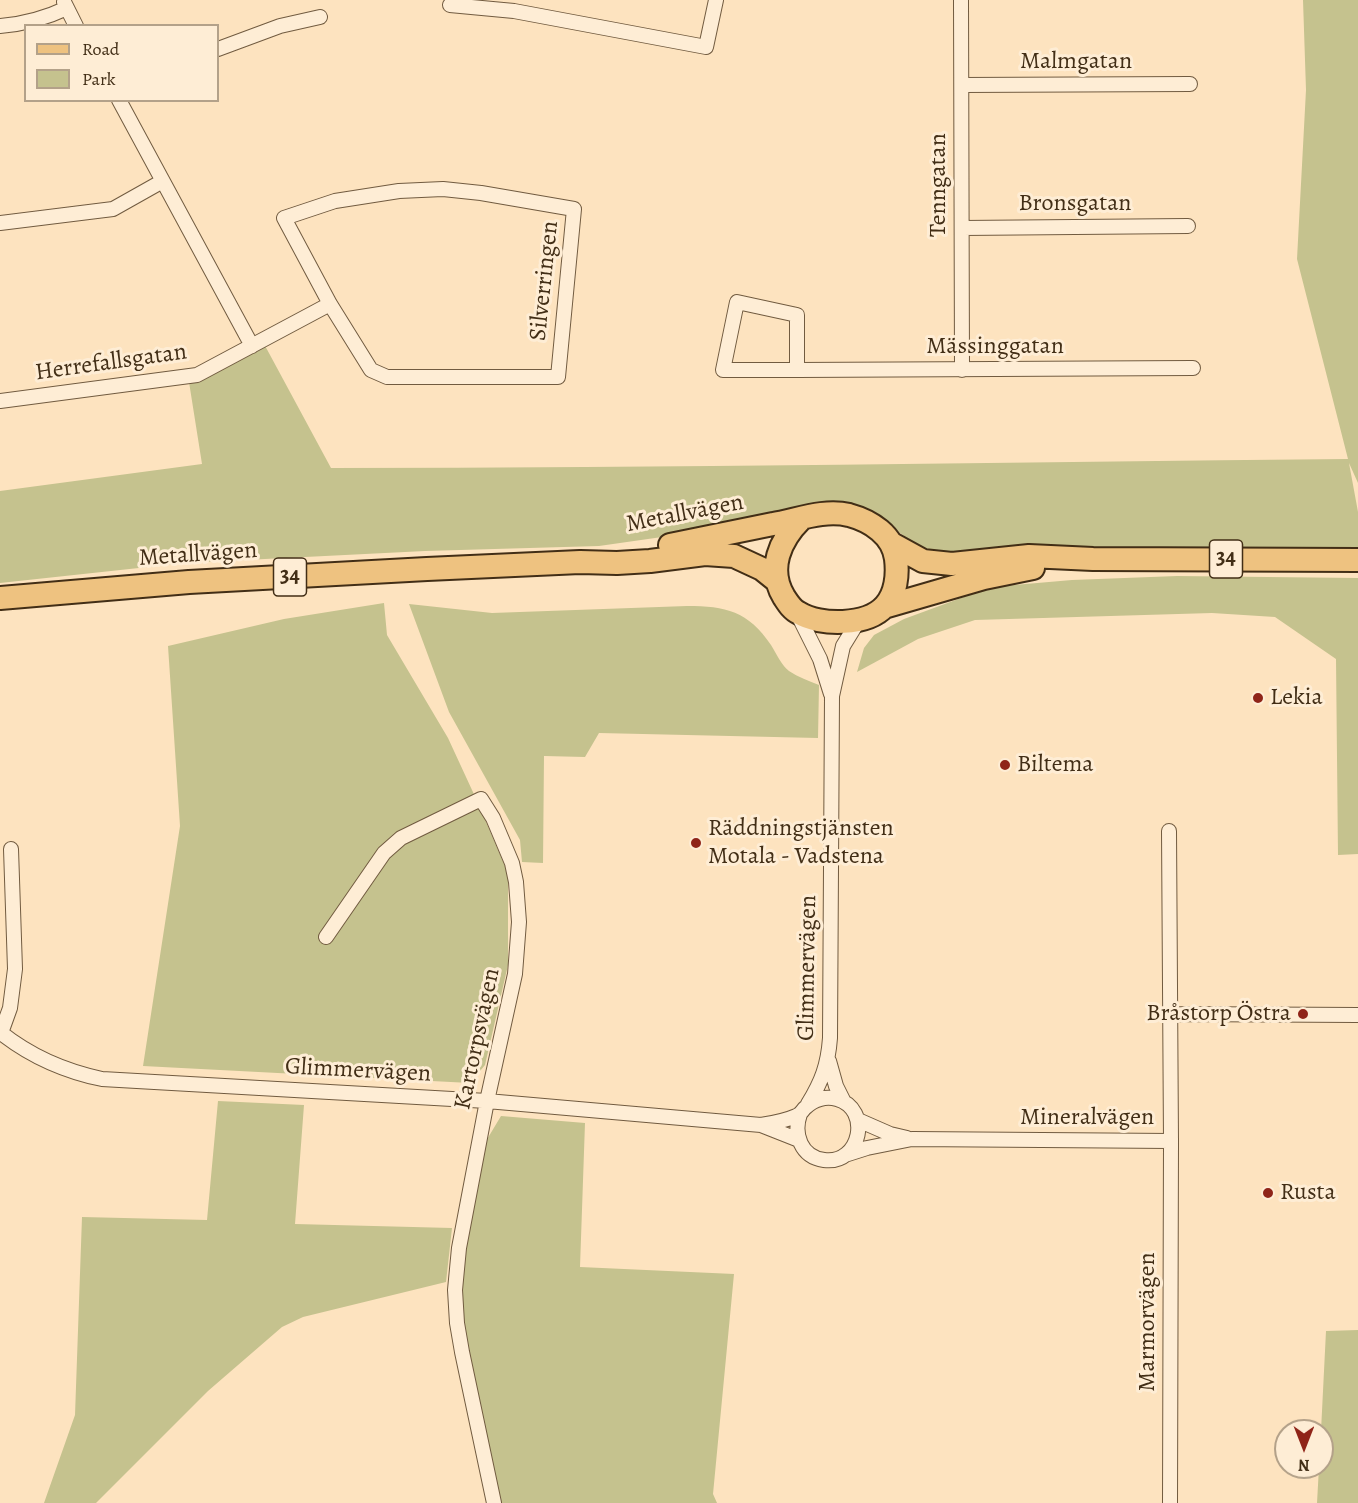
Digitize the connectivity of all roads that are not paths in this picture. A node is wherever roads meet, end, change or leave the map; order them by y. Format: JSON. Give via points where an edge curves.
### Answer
{"nodes":[{"id":1,"x":716,"y":0,"type":"edge"},
{"id":2,"x":961,"y":0,"type":"edge"},
{"id":3,"x":65,"y":4,"type":"edge"},
{"id":4,"x":450,"y":5,"type":"dead end"},
{"id":5,"x":320,"y":17,"type":"dead end"},
{"id":6,"x":24,"y":24,"type":"edge"},
{"id":7,"x":25,"y":24,"type":"edge"},
{"id":8,"x":75,"y":24,"type":"edge"},
{"id":9,"x":0,"y":26,"type":"edge"},
{"id":10,"x":219,"y":49,"type":"edge"},
{"id":11,"x":1190,"y":84,"type":"dead end"},
{"id":12,"x":962,"y":85,"type":"junction"},
{"id":13,"x":119,"y":102,"type":"edge"},
{"id":14,"x":161,"y":182,"type":"junction"},
{"id":15,"x":0,"y":223,"type":"edge"},
{"id":16,"x":1188,"y":226,"type":"dead end"},
{"id":17,"x":962,"y":228,"type":"junction"},
{"id":18,"x":330,"y":304,"type":"junction"},
{"id":19,"x":252,"y":346,"type":"junction"},
{"id":20,"x":1193,"y":368,"type":"dead end"},
{"id":21,"x":797,"y":370,"type":"junction"},
{"id":22,"x":962,"y":370,"type":"junction"},
{"id":23,"x":0,"y":401,"type":"edge"},
{"id":24,"x":801,"y":519,"type":"junction"},
{"id":25,"x":892,"y":544,"type":"junction"},
{"id":26,"x":1093,"y":559,"type":"junction"},
{"id":27,"x":1358,"y":560,"type":"edge"},
{"id":28,"x":580,"y":562,"type":"junction"},
{"id":29,"x":777,"y":581,"type":"junction"},
{"id":30,"x":0,"y":598,"type":"edge"},
{"id":31,"x":884,"y":607,"type":"junction"},
{"id":32,"x":797,"y":613,"type":"junction"},
{"id":33,"x":859,"y":620,"type":"junction"},
{"id":34,"x":831,"y":696,"type":"junction"},
{"id":35,"x":1169,"y":831,"type":"dead end"},
{"id":36,"x":10,"y":849,"type":"dead end"},
{"id":37,"x":326,"y":937,"type":"dead end"},
{"id":38,"x":1171,"y":1014,"type":"junction"},
{"id":39,"x":1358,"y":1015,"type":"edge"},
{"id":40,"x":1,"y":1032,"type":"edge"},
{"id":41,"x":829,"y":1061,"type":"junction"},
{"id":42,"x":488,"y":1101,"type":"junction"},
{"id":43,"x":844,"y":1102,"type":"junction"},
{"id":44,"x":803,"y":1110,"type":"junction"},
{"id":45,"x":858,"y":1120,"type":"junction"},
{"id":46,"x":761,"y":1125,"type":"junction"},
{"id":47,"x":912,"y":1139,"type":"junction"},
{"id":48,"x":799,"y":1140,"type":"junction"},
{"id":49,"x":1171,"y":1141,"type":"junction"},
{"id":50,"x":845,"y":1155,"type":"junction"},
{"id":51,"x":494,"y":1503,"type":"edge"},
{"id":52,"x":1170,"y":1503,"type":"edge"}],
"edges":[{"from":1,"to":4,"type":"street","via":[[706,47],[513,11]]},
{"from":2,"to":12,"type":"street","name":"Tenngatan"},
{"from":3,"to":7,"type":"street","via":[[46,18]]},
{"from":3,"to":8,"type":"street"},
{"from":5,"to":10,"type":"street","via":[[280,26]]},
{"from":6,"to":9,"type":"street"},
{"from":11,"to":12,"type":"street","name":"Malmgatan"},
{"from":12,"to":17,"type":"street","name":"Tenngatan"},
{"from":13,"to":14,"type":"street"},
{"from":14,"to":15,"type":"street","via":[[113,209]]},
{"from":14,"to":19,"type":"street"},
{"from":16,"to":17,"type":"street","name":"Bronsgatan"},
{"from":17,"to":22,"type":"street","name":"Tenngatan"},
{"from":18,"to":18,"type":"street","name":"Silverringen","via":[[284,218],[335,201],[443,189],[574,209],[558,376],[387,377],[371,370]]},
{"from":18,"to":19,"type":"street"},
{"from":19,"to":23,"type":"street","name":"Herrefallsgatan","via":[[197,375]]},
{"from":20,"to":22,"type":"street","name":"Mässinggatan"},
{"from":21,"to":21,"type":"street","name":"Mässinggatan","via":[[723,370],[737,302],[796,315]]},
{"from":21,"to":22,"type":"street","name":"Mässinggatan"},
{"from":24,"to":25,"type":"main road","number":"34","via":[[831,513],[861,519]]},
{"from":24,"to":28,"type":"main road","name":"Metallvägen","number":"34"},
{"from":24,"to":29,"type":"main road","via":[[781,546]]},
{"from":25,"to":26,"type":"main road","number":"34","via":[[934,563],[1029,556]]},
{"from":25,"to":31,"type":"main road","via":[[897,576]]},
{"from":26,"to":27,"type":"main road","number":"34"},
{"from":26,"to":31,"type":"main road","number":"34","via":[[984,578]]},
{"from":28,"to":29,"type":"main road","name":"Metallvägen","number":"34","via":[[628,563],[720,554],[749,563]]},
{"from":28,"to":30,"type":"main road","name":"Metallvägen","number":"34","via":[[201,582]]},
{"from":29,"to":32,"type":"main road","number":"34"},
{"from":31,"to":33,"type":"main road","number":"34"},
{"from":32,"to":33,"type":"main road","number":"34","via":[[820,621]]},
{"from":32,"to":34,"type":"street","name":"Glimmervägen","via":[[820,659]]},
{"from":33,"to":34,"type":"street","name":"Glimmervägen","via":[[843,646]]},
{"from":34,"to":41,"type":"street","name":"Glimmervägen"},
{"from":35,"to":38,"type":"street","name":"Mineralvägen"},
{"from":36,"to":40,"type":"street","via":[[15,969],[10,1008]]},
{"from":37,"to":42,"type":"street","name":"Kartorpsvägen","via":[[384,853],[401,838],[481,799],[512,863],[519,922],[515,974]]},
{"from":38,"to":39,"type":"street"},
{"from":38,"to":49,"type":"street","name":"Mineralvägen"},
{"from":40,"to":42,"type":"street","name":"Glimmervägen","via":[[47,1061],[102,1079]]},
{"from":41,"to":43,"type":"street","name":"Glimmervägen"},
{"from":41,"to":44,"type":"street","name":"Glimmervägen"},
{"from":42,"to":46,"type":"street","name":"Glimmervägen"},
{"from":42,"to":51,"type":"street","name":"Kartorpsvägen","via":[[459,1248],[455,1290],[462,1352]]},
{"from":43,"to":44,"type":"street","name":"Glimmervägen","via":[[828,1098]]},
{"from":43,"to":45,"type":"street","name":"Glimmervägen"},
{"from":44,"to":46,"type":"street","name":"Glimmervägen","via":[[785,1120]]},
{"from":44,"to":48,"type":"street","name":"Glimmervägen","via":[[797,1127]]},
{"from":45,"to":47,"type":"street","name":"Mineralvägen"},
{"from":45,"to":50,"type":"street","via":[[859,1136]]},
{"from":46,"to":48,"type":"street","name":"Glimmervägen"},
{"from":47,"to":49,"type":"street","name":"Mineralvägen"},
{"from":47,"to":50,"type":"street","name":"Mineralvägen"},
{"from":48,"to":50,"type":"street","name":"Glimmervägen","via":[[816,1158],[832,1160]]},
{"from":49,"to":52,"type":"street","name":"Marmorvägen"}]}
